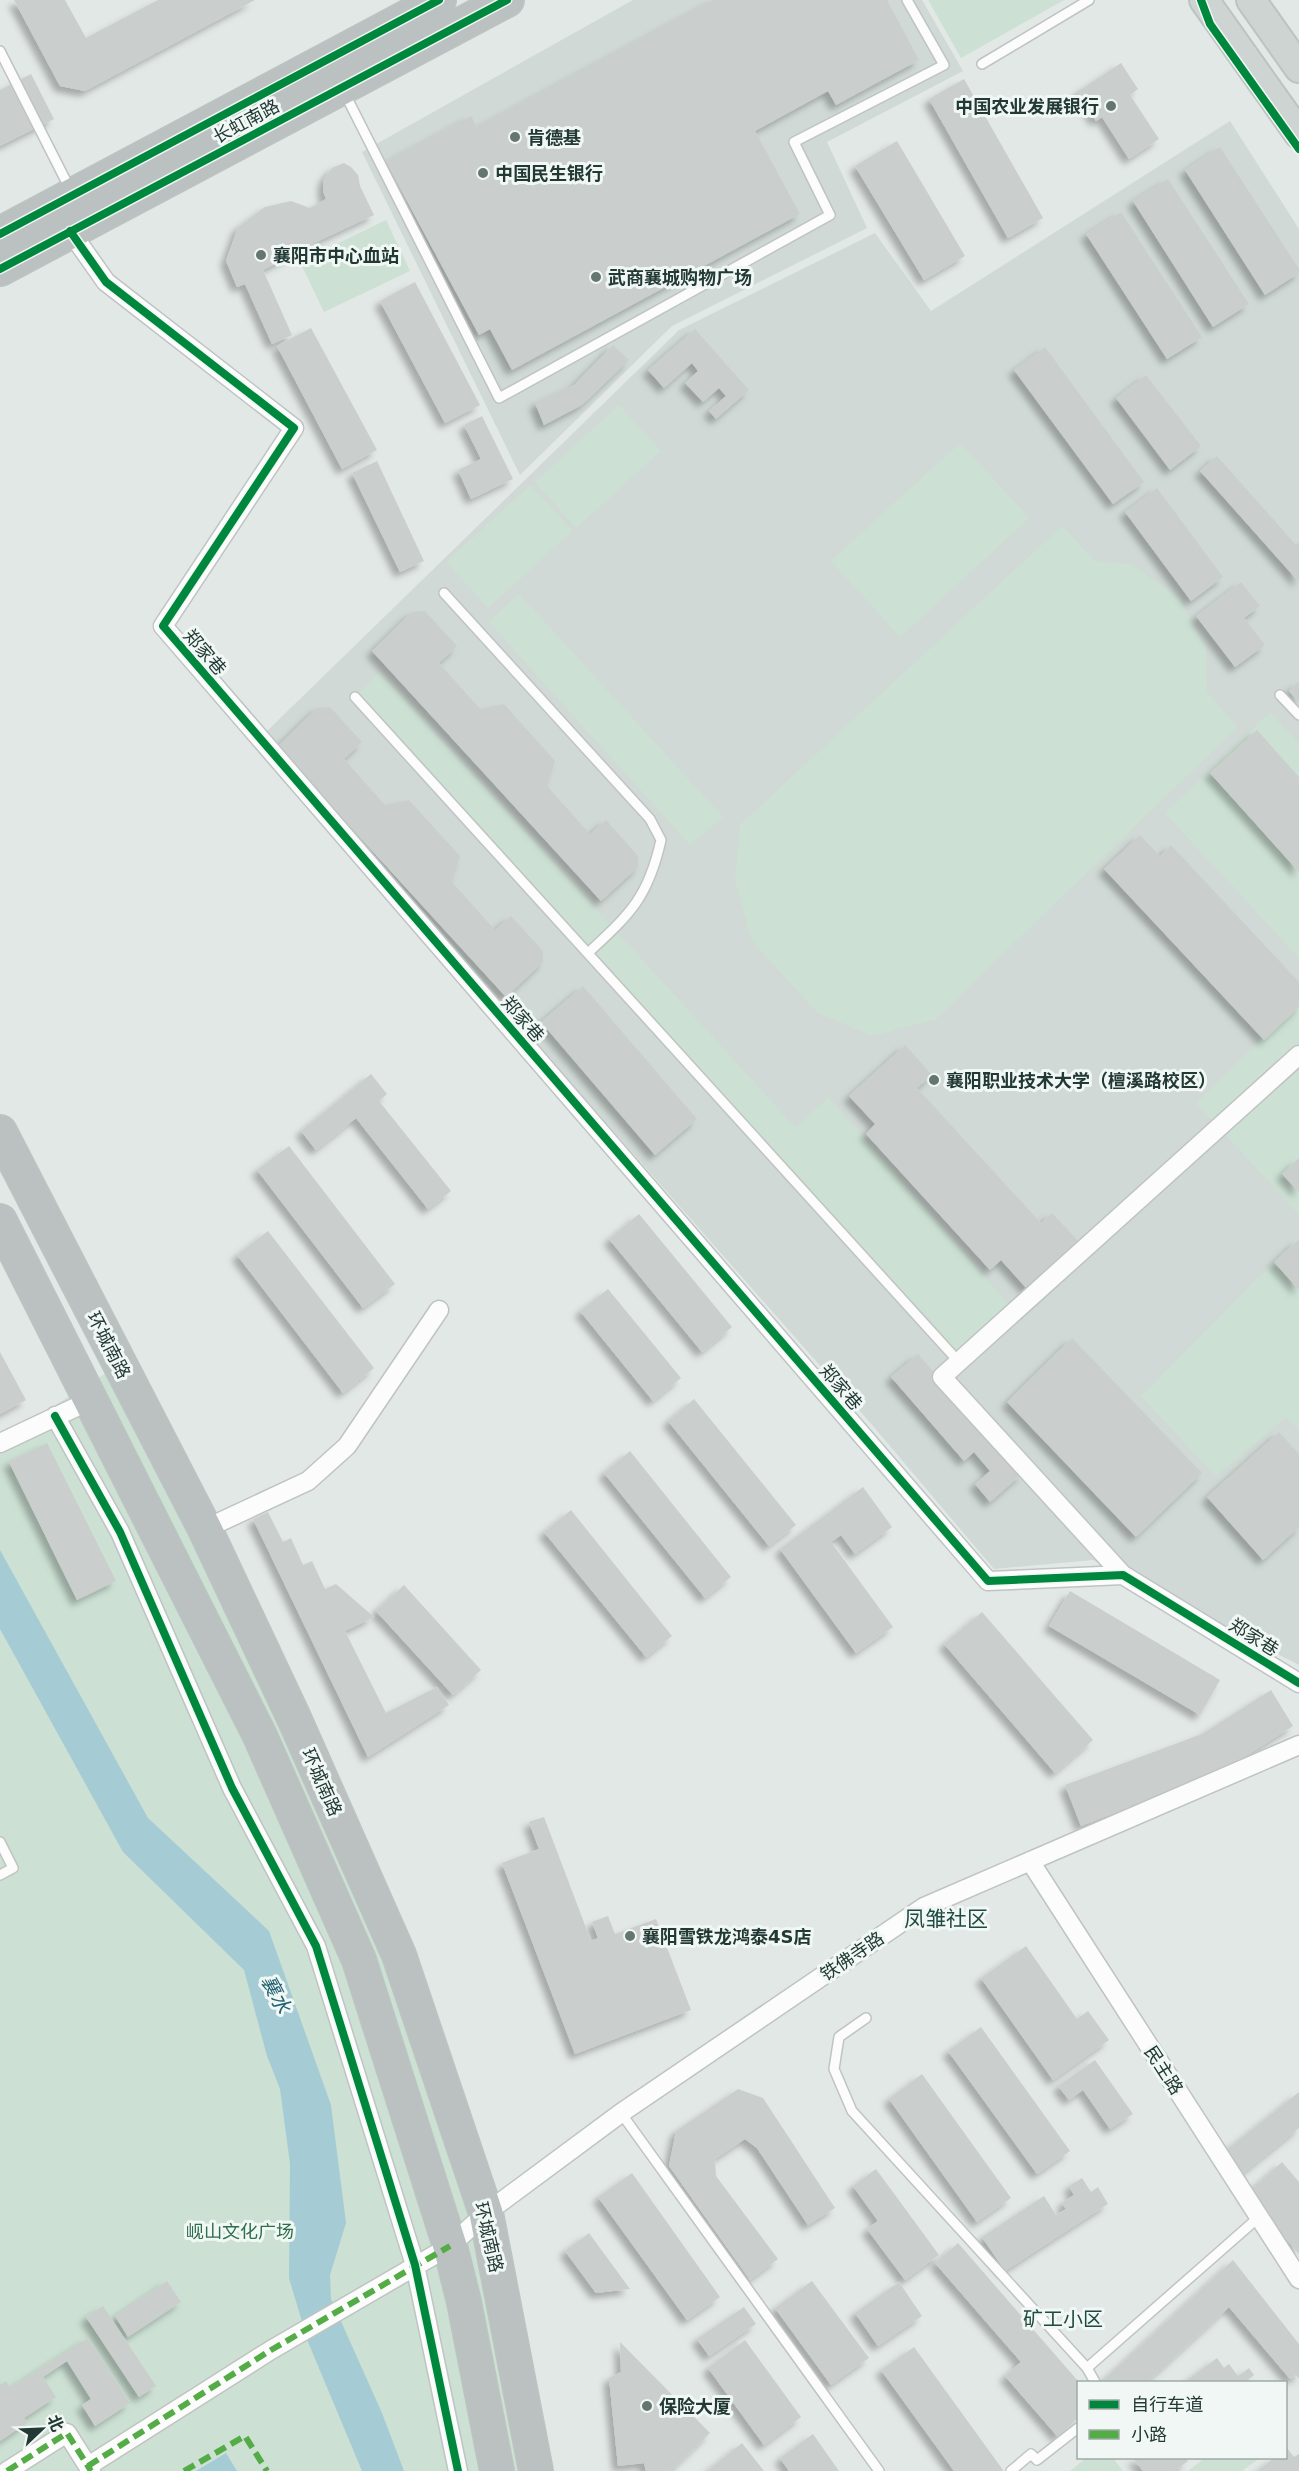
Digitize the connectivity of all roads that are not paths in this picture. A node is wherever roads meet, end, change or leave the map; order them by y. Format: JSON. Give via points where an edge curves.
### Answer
{"nodes":[{"id":1,"x":439,"y":0,"type":"edge"},
{"id":2,"x":507,"y":0,"type":"edge"},
{"id":3,"x":907,"y":0,"type":"edge"},
{"id":4,"x":1089,"y":0,"type":"edge"},
{"id":5,"x":1204,"y":0,"type":"edge"},
{"id":6,"x":1251,"y":0,"type":"edge"},
{"id":7,"x":0,"y":51,"type":"edge"},
{"id":8,"x":982,"y":63,"type":"dead end"},
{"id":9,"x":1299,"y":68,"type":"edge"},
{"id":10,"x":341,"y":87,"type":"junction"},
{"id":11,"x":1299,"y":134,"type":"edge"},
{"id":12,"x":73,"y":195,"type":"junction"},
{"id":13,"x":70,"y":231,"type":"junction"},
{"id":14,"x":0,"y":234,"type":"edge"},
{"id":15,"x":0,"y":269,"type":"edge"},
{"id":16,"x":444,"y":593,"type":"dead end"},
{"id":17,"x":1280,"y":695,"type":"dead end"},
{"id":18,"x":355,"y":697,"type":"dead end"},
{"id":19,"x":1299,"y":715,"type":"edge"},
{"id":20,"x":588,"y":953,"type":"junction"},
{"id":21,"x":1299,"y":1054,"type":"edge"},
{"id":22,"x":0,"y":1132,"type":"edge"},
{"id":23,"x":0,"y":1221,"type":"edge"},
{"id":24,"x":439,"y":1310,"type":"dead end"},
{"id":25,"x":959,"y":1362,"type":"junction"},
{"id":26,"x":91,"y":1400,"type":"junction"},
{"id":27,"x":56,"y":1416,"type":"junction"},
{"id":28,"x":0,"y":1443,"type":"edge"},
{"id":29,"x":205,"y":1530,"type":"junction"},
{"id":30,"x":1123,"y":1575,"type":"junction"},
{"id":31,"x":1299,"y":1683,"type":"edge"},
{"id":32,"x":1299,"y":1745,"type":"edge"},
{"id":33,"x":0,"y":1842,"type":"edge"},
{"id":34,"x":1030,"y":1861,"type":"junction"},
{"id":35,"x":0,"y":1875,"type":"edge"},
{"id":36,"x":866,"y":2018,"type":"dead end"},
{"id":37,"x":621,"y":2113,"type":"junction"},
{"id":38,"x":486,"y":2213,"type":"junction"},
{"id":39,"x":1259,"y":2217,"type":"junction"},
{"id":40,"x":450,"y":2246,"type":"junction"},
{"id":41,"x":416,"y":2265,"type":"junction"},
{"id":42,"x":1299,"y":2279,"type":"edge"},
{"id":43,"x":1087,"y":2367,"type":"junction"},
{"id":44,"x":1094,"y":2381,"type":"edge"},
{"id":45,"x":1077,"y":2429,"type":"edge"},
{"id":46,"x":90,"y":2468,"type":"edge"},
{"id":47,"x":7,"y":2471,"type":"edge"},
{"id":48,"x":458,"y":2471,"type":"edge"},
{"id":49,"x":497,"y":2471,"type":"edge"},
{"id":50,"x":536,"y":2471,"type":"edge"},
{"id":51,"x":879,"y":2471,"type":"edge"},
{"id":52,"x":1011,"y":2471,"type":"edge"}],
"edges":[{"from":1,"to":12,"type":"highway","name":"长虹南路"},
{"from":2,"to":10,"type":"highway","name":"长虹南路"},
{"from":3,"to":10,"type":"lane","via":[[944,65],[794,142],[830,215],[499,398]]},
{"from":4,"to":8,"type":"lane"},
{"from":5,"to":11,"type":"main road"},
{"from":6,"to":9,"type":"main road"},
{"from":7,"to":12,"type":"lane"},
{"from":10,"to":13,"type":"highway","name":"长虹南路"},
{"from":12,"to":14,"type":"highway","name":"长虹南路"},
{"from":13,"to":15,"type":"highway","name":"长虹南路"},
{"from":13,"to":30,"type":"street","name":"郑家巷","via":[[106,282],[294,428],[163,626],[988,1581]]},
{"from":16,"to":20,"type":"lane","via":[[650,819],[661,840],[655,867],[635,907]]},
{"from":17,"to":19,"type":"lane"},
{"from":18,"to":20,"type":"lane"},
{"from":20,"to":25,"type":"lane"},
{"from":21,"to":25,"type":"street"},
{"from":22,"to":29,"type":"highway","name":"环城南路"},
{"from":23,"to":26,"type":"highway"},
{"from":24,"to":29,"type":"street","via":[[347,1446],[308,1481]]},
{"from":25,"to":30,"type":"street","via":[[942,1377]]},
{"from":26,"to":27,"type":"street"},
{"from":26,"to":40,"type":"highway","via":[[260,1736],[359,1960]]},
{"from":27,"to":28,"type":"street"},
{"from":27,"to":41,"type":"street","via":[[120,1532],[232,1788],[316,1946]]},
{"from":29,"to":38,"type":"highway","name":"环城南路","via":[[399,1955]]},
{"from":30,"to":31,"type":"street","name":"郑家巷"},
{"from":32,"to":34,"type":"street","name":"铁佛寺路"},
{"from":33,"to":35,"type":"lane","via":[[13,1868]]},
{"from":34,"to":37,"type":"street","name":"铁佛寺路","via":[[924,1907]]},
{"from":34,"to":39,"type":"street","name":"民主路"},
{"from":36,"to":43,"type":"lane","via":[[838,2037],[834,2069],[852,2111]]},
{"from":37,"to":38,"type":"street","name":"铁佛寺路"},
{"from":37,"to":51,"type":"lane"},
{"from":38,"to":40,"type":"street","name":"铁佛寺路"},
{"from":38,"to":50,"type":"highway","name":"环城南路"},
{"from":39,"to":42,"type":"street","name":"民主路"},
{"from":39,"to":43,"type":"lane"},
{"from":40,"to":41,"type":"street","name":"铁佛寺路"},
{"from":40,"to":49,"type":"highway"},
{"from":41,"to":46,"type":"street","name":"铁佛寺路","via":[[271,2350]]},
{"from":41,"to":48,"type":"street"},
{"from":43,"to":44,"type":"lane"},
{"from":45,"to":52,"type":"lane","via":[[1037,2460],[1031,2454]]},
{"from":46,"to":47,"type":"street","via":[[67,2433]]}]}
